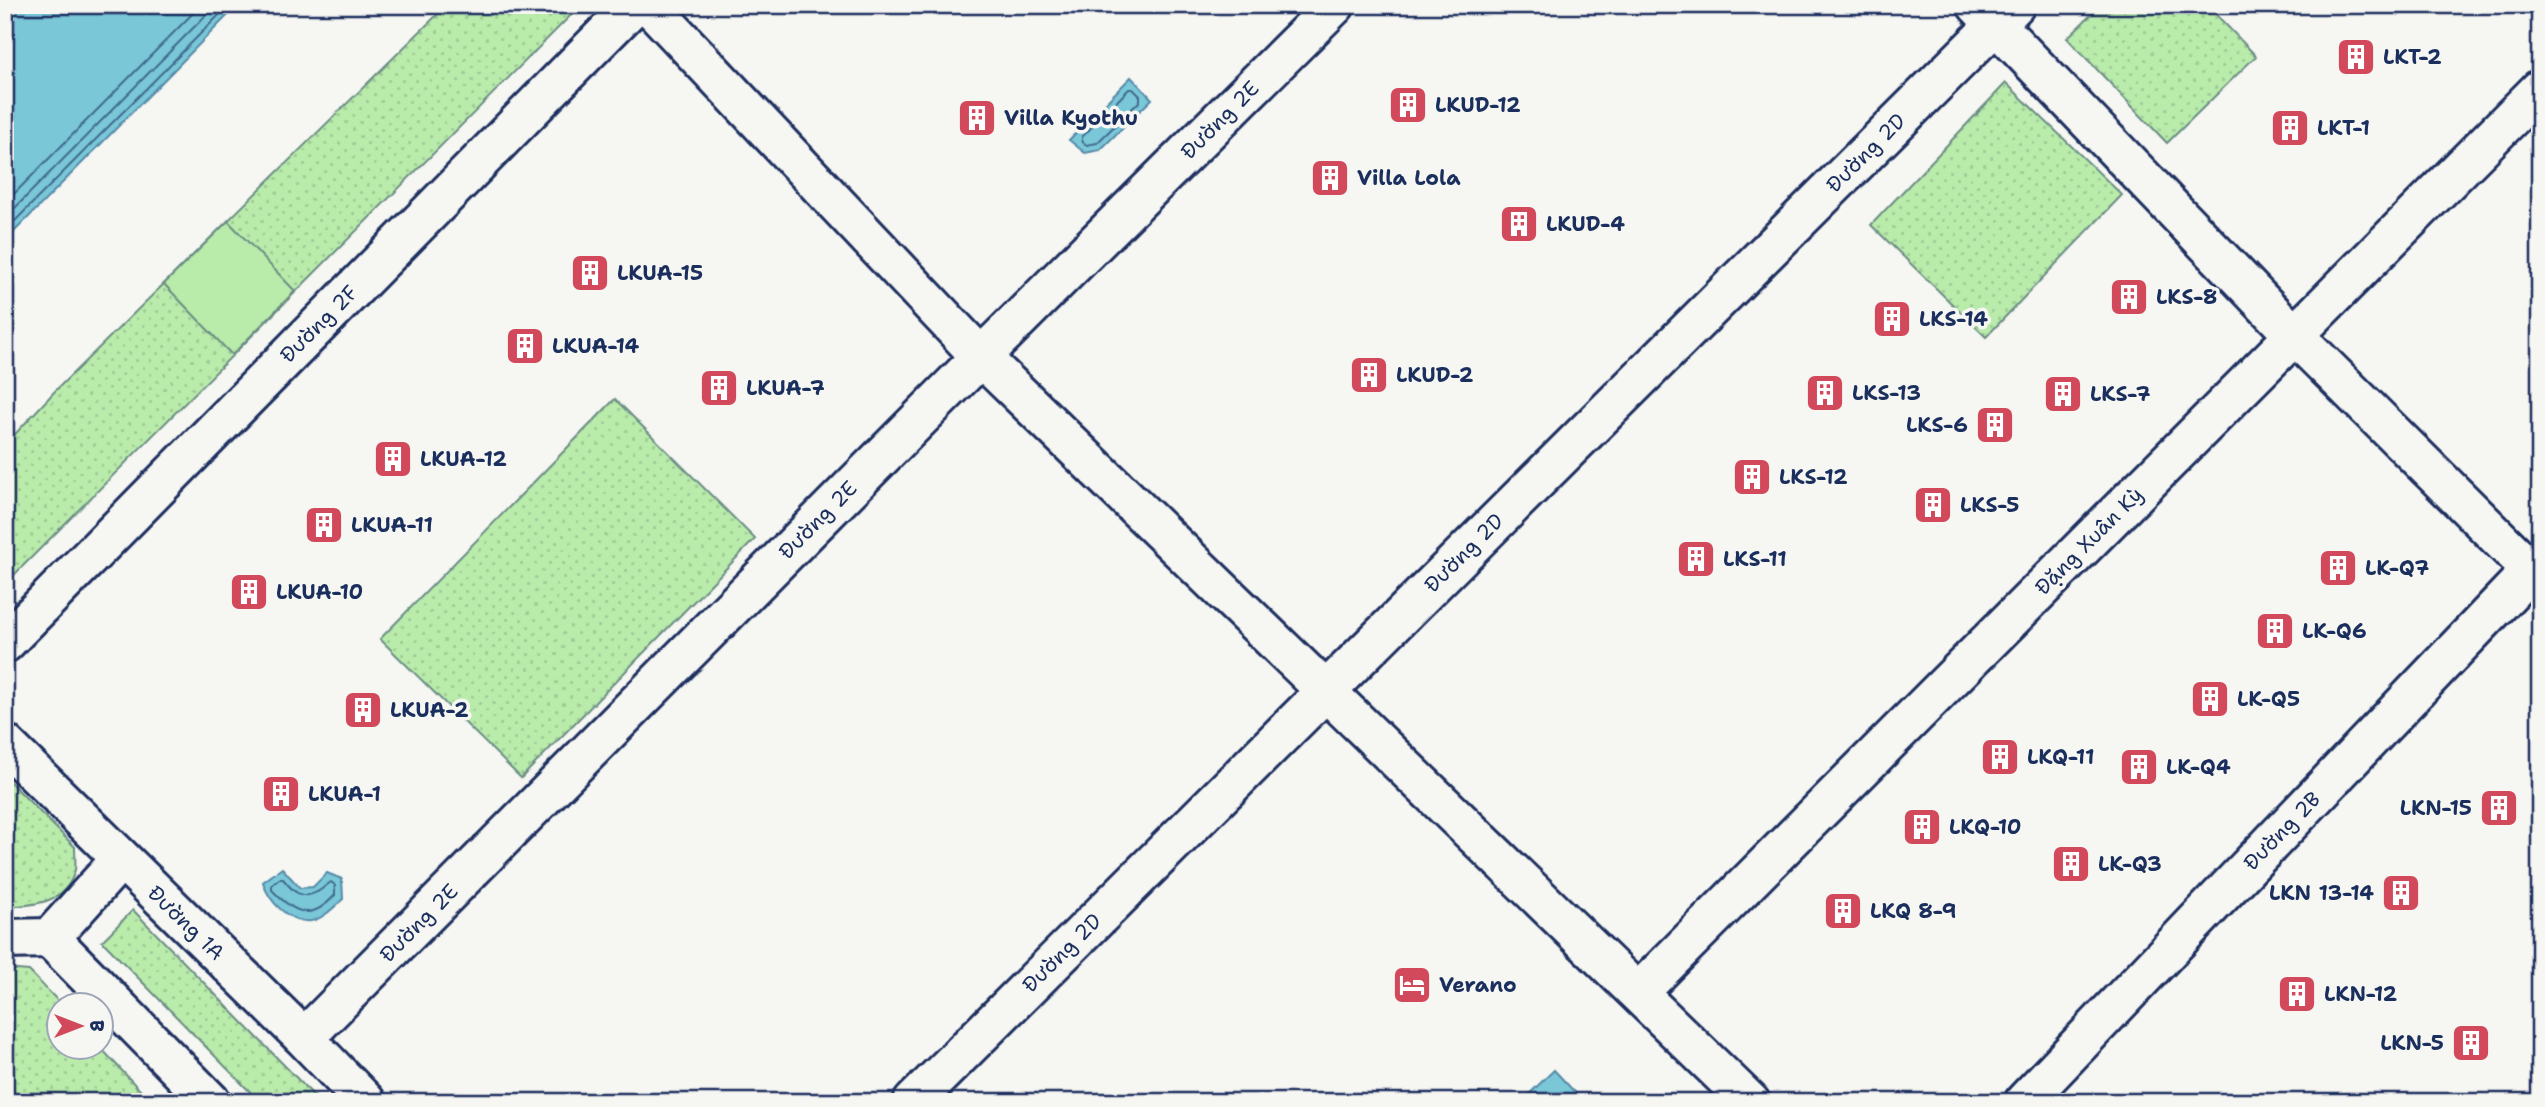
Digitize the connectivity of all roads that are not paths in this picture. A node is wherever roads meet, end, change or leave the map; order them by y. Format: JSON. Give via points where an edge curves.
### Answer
{"nodes":[{"id":1,"x":634,"y":5,"type":"edge"},
{"id":2,"x":649,"y":5,"type":"edge"},
{"id":3,"x":1335,"y":5,"type":"edge"},
{"id":4,"x":1996,"y":12,"type":"edge"},
{"id":5,"x":2540,"y":89,"type":"edge"},
{"id":6,"x":2294,"y":335,"type":"junction"},
{"id":7,"x":981,"y":357,"type":"junction"},
{"id":8,"x":2537,"y":570,"type":"edge"},
{"id":9,"x":5,"y":643,"type":"edge"},
{"id":10,"x":1326,"y":691,"type":"junction"},
{"id":11,"x":5,"y":744,"type":"edge"},
{"id":12,"x":121,"y":859,"type":"junction"},
{"id":13,"x":50,"y":938,"type":"junction"},
{"id":14,"x":5,"y":939,"type":"edge"},
{"id":15,"x":1638,"y":993,"type":"junction"},
{"id":16,"x":304,"y":1038,"type":"junction"},
{"id":17,"x":211,"y":1102,"type":"edge"},
{"id":18,"x":366,"y":1102,"type":"edge"},
{"id":19,"x":913,"y":1102,"type":"edge"},
{"id":20,"x":1750,"y":1102,"type":"edge"},
{"id":21,"x":2024,"y":1102,"type":"edge"}],
"edges":[{"from":1,"to":9,"type":"street","name":"Đường 2F"},
{"from":2,"to":7,"type":"street"},
{"from":3,"to":7,"type":"street","name":"Đường 2E"},
{"from":4,"to":6,"type":"street"},
{"from":4,"to":10,"type":"street","name":"Đường 2D"},
{"from":5,"to":6,"type":"street","name":"Đặng Xuân Kỳ"},
{"from":6,"to":8,"type":"street"},
{"from":6,"to":15,"type":"street","name":"Đặng Xuân Kỳ"},
{"from":7,"to":10,"type":"street"},
{"from":7,"to":16,"type":"street","name":"Đường 2E"},
{"from":8,"to":21,"type":"street","name":"Đường 2B"},
{"from":10,"to":15,"type":"street"},
{"from":10,"to":19,"type":"street","name":"Đường 2D"},
{"from":11,"to":12,"type":"street","name":"Đường 1A"},
{"from":12,"to":13,"type":"street"},
{"from":12,"to":16,"type":"street","name":"Đường 1A"},
{"from":13,"to":14,"type":"street"},
{"from":13,"to":17,"type":"street"},
{"from":15,"to":20,"type":"street"},
{"from":16,"to":18,"type":"street","name":"Đường 1A"}]}
